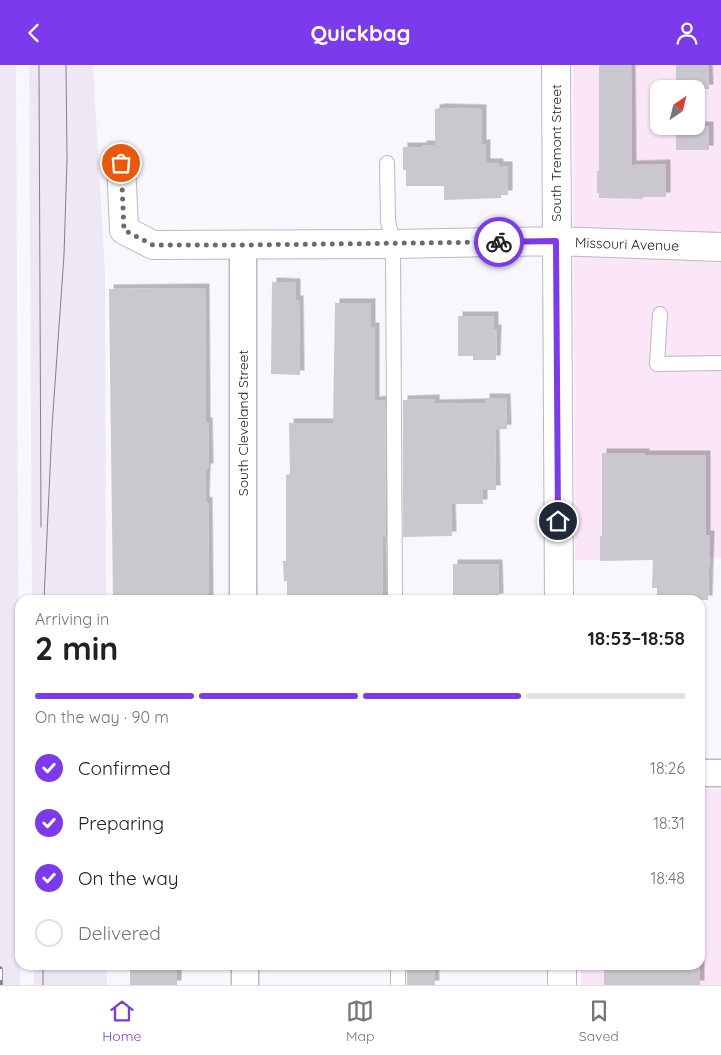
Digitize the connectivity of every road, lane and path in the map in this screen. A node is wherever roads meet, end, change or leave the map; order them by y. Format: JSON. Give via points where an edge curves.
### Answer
{"nodes":[{"id":1,"x":556,"y":65,"type":"edge"},
{"id":2,"x":121,"y":163,"type":"dead end"},
{"id":3,"x":387,"y":163,"type":"dead end"},
{"id":4,"x":556,"y":241,"type":"junction"},
{"id":5,"x":393,"y":244,"type":"junction"},
{"id":6,"x":243,"y":245,"type":"junction"},
{"id":7,"x":721,"y":247,"type":"edge"},
{"id":8,"x":660,"y":314,"type":"dead end"},
{"id":9,"x":721,"y":363,"type":"edge"},
{"id":10,"x":243,"y":595,"type":"edge"},
{"id":11,"x":395,"y":595,"type":"edge"},
{"id":12,"x":559,"y":595,"type":"edge"},
{"id":13,"x":705,"y":773,"type":"edge"},
{"id":14,"x":721,"y":773,"type":"edge"},
{"id":15,"x":245,"y":970,"type":"edge"},
{"id":16,"x":398,"y":970,"type":"edge"},
{"id":17,"x":562,"y":970,"type":"edge"},
{"id":18,"x":246,"y":985,"type":"edge"},
{"id":19,"x":398,"y":985,"type":"edge"},
{"id":20,"x":562,"y":985,"type":"edge"}],
"edges":[{"from":1,"to":4,"type":"street","name":"South Tremont Street"},
{"from":2,"to":6,"type":"street","name":"Missouri Avenue","via":[[124,230],[153,245]]},
{"from":3,"to":5,"type":"lane","via":[[388,221]]},
{"from":4,"to":5,"type":"street","name":"Missouri Avenue"},
{"from":4,"to":7,"type":"street","name":"Missouri Avenue"},
{"from":4,"to":12,"type":"street","name":"South Tremont Street"},
{"from":5,"to":6,"type":"street","name":"Missouri Avenue"},
{"from":5,"to":11,"type":"lane"},
{"from":6,"to":10,"type":"street","name":"South Cleveland Street"},
{"from":8,"to":9,"type":"lane","via":[[657,364]]},
{"from":13,"to":14,"type":"street"},
{"from":15,"to":18,"type":"street"},
{"from":16,"to":19,"type":"lane"},
{"from":17,"to":20,"type":"street"}]}
